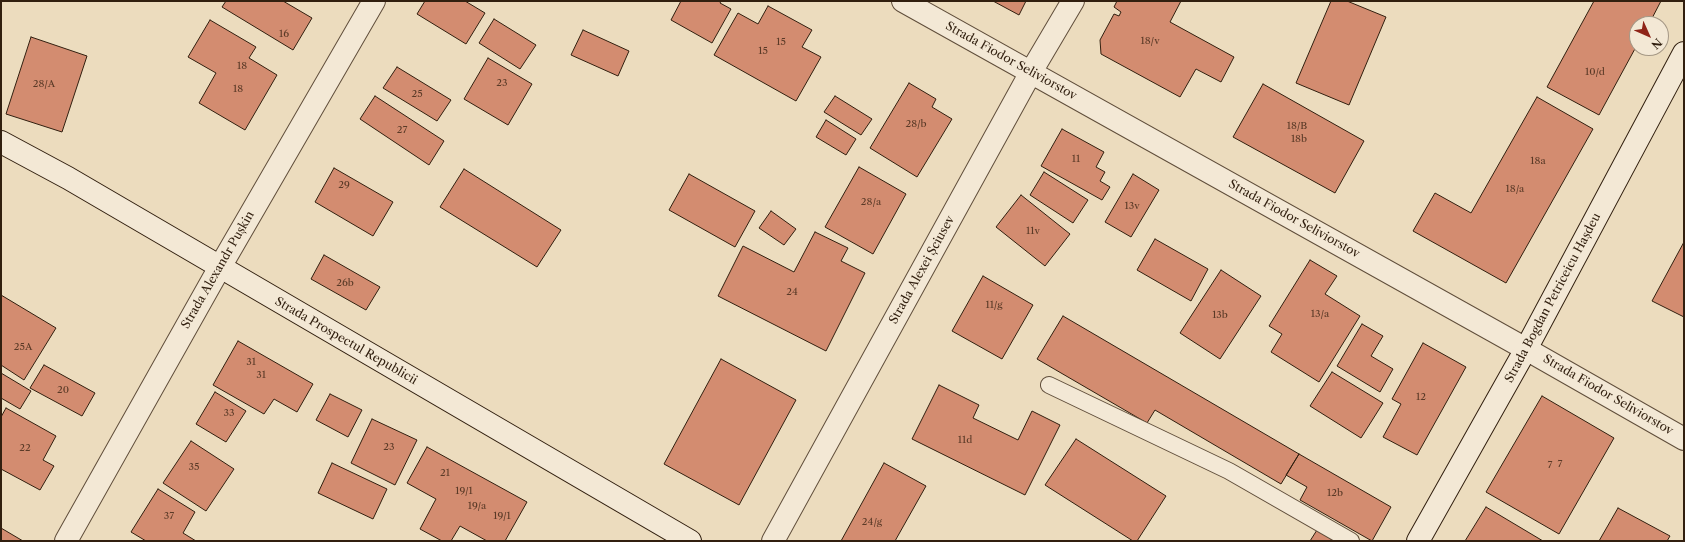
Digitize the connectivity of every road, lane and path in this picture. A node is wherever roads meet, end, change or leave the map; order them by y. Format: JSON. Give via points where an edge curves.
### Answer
{"nodes":[{"id":1,"x":374,"y":1,"type":"edge"},
{"id":2,"x":903,"y":1,"type":"edge"},
{"id":3,"x":1073,"y":1,"type":"edge"},
{"id":4,"x":1684,"y":53,"type":"edge"},
{"id":5,"x":1031,"y":72,"type":"junction"},
{"id":6,"x":1,"y":142,"type":"edge"},
{"id":7,"x":220,"y":267,"type":"junction"},
{"id":8,"x":1526,"y":349,"type":"junction"},
{"id":9,"x":1050,"y":385,"type":"dead end"},
{"id":10,"x":1684,"y":439,"type":"edge"},
{"id":11,"x":66,"y":541,"type":"edge"},
{"id":12,"x":690,"y":541,"type":"edge"},
{"id":13,"x":774,"y":541,"type":"edge"},
{"id":14,"x":1351,"y":541,"type":"edge"},
{"id":15,"x":1418,"y":541,"type":"edge"}],
"edges":[{"from":1,"to":7,"type":"street","name":"Strada Alexandr Pușkin"},
{"from":2,"to":5,"type":"street","name":"Strada Fiodor Seliviorstov"},
{"from":3,"to":5,"type":"street","name":"Strada Alexei Șciusev"},
{"from":4,"to":8,"type":"street","name":"Strada Bogdan Petriceicu Hașdeu"},
{"from":5,"to":8,"type":"street","name":"Strada Fiodor Seliviorstov"},
{"from":5,"to":13,"type":"street","name":"Strada Alexei Șciusev"},
{"from":6,"to":7,"type":"street","name":"Strada Prospectul Republicii"},
{"from":7,"to":11,"type":"street","name":"Strada Alexandr Pușkin"},
{"from":7,"to":12,"type":"street","name":"Strada Prospectul Republicii"},
{"from":8,"to":10,"type":"street","name":"Strada Fiodor Seliviorstov"},
{"from":8,"to":15,"type":"street","name":"Strada Bogdan Petriceicu Hașdeu"},
{"from":9,"to":14,"type":"lane","via":[[1229,471]]}]}
